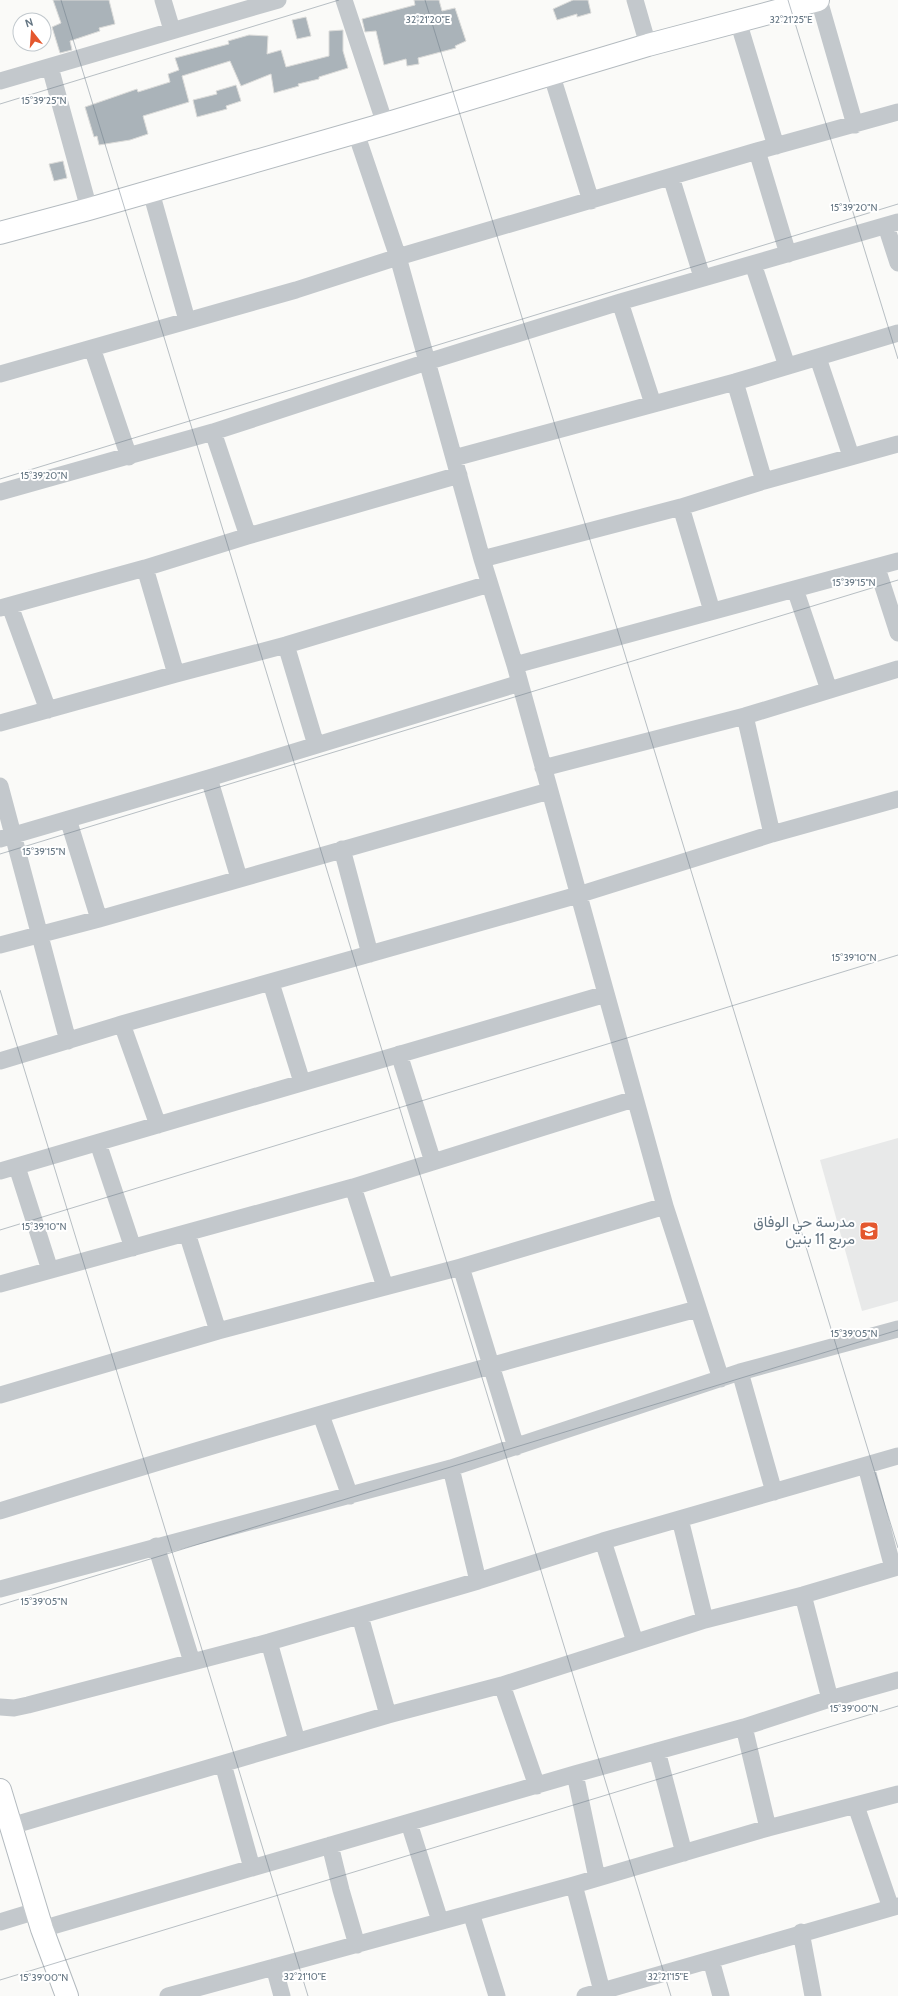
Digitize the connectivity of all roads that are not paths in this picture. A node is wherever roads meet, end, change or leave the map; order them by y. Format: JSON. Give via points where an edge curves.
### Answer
{"nodes":[{"id":1,"x":163,"y":0,"type":"edge"},
{"id":2,"x":278,"y":0,"type":"edge"},
{"id":3,"x":344,"y":0,"type":"edge"},
{"id":4,"x":635,"y":0,"type":"edge"},
{"id":5,"x":818,"y":0,"type":"edge"},
{"id":6,"x":246,"y":5,"type":"edge"},
{"id":7,"x":738,"y":21,"type":"junction"},
{"id":8,"x":172,"y":30,"type":"junction"},
{"id":9,"x":648,"y":45,"type":"junction"},
{"id":10,"x":50,"y":67,"type":"junction"},
{"id":11,"x":551,"y":73,"type":"junction"},
{"id":12,"x":0,"y":81,"type":"edge"},
{"id":13,"x":898,"y":112,"type":"edge"},
{"id":14,"x":384,"y":124,"type":"junction"},
{"id":15,"x":855,"y":125,"type":"junction"},
{"id":16,"x":356,"y":133,"type":"junction"},
{"id":17,"x":776,"y":146,"type":"junction"},
{"id":18,"x":757,"y":151,"type":"junction"},
{"id":19,"x":671,"y":177,"type":"junction"},
{"id":20,"x":151,"y":192,"type":"junction"},
{"id":21,"x":591,"y":201,"type":"junction"},
{"id":22,"x":89,"y":210,"type":"junction"},
{"id":23,"x":892,"y":224,"type":"edge"},
{"id":24,"x":0,"y":233,"type":"edge"},
{"id":25,"x":788,"y":254,"type":"junction"},
{"id":26,"x":398,"y":257,"type":"junction"},
{"id":27,"x":898,"y":263,"type":"edge"},
{"id":28,"x":753,"y":264,"type":"junction"},
{"id":29,"x":702,"y":278,"type":"junction"},
{"id":30,"x":620,"y":302,"type":"junction"},
{"id":31,"x":188,"y":320,"type":"junction"},
{"id":32,"x":898,"y":332,"type":"edge"},
{"id":33,"x":92,"y":348,"type":"junction"},
{"id":34,"x":818,"y":358,"type":"junction"},
{"id":35,"x":427,"y":362,"type":"junction"},
{"id":36,"x":787,"y":366,"type":"junction"},
{"id":37,"x":0,"y":374,"type":"edge"},
{"id":38,"x":735,"y":382,"type":"junction"},
{"id":39,"x":653,"y":404,"type":"junction"},
{"id":40,"x":213,"y":432,"type":"junction"},
{"id":41,"x":898,"y":444,"type":"edge"},
{"id":42,"x":851,"y":456,"type":"junction"},
{"id":43,"x":129,"y":457,"type":"junction"},
{"id":44,"x":454,"y":458,"type":"junction"},
{"id":45,"x":459,"y":475,"type":"junction"},
{"id":46,"x":764,"y":481,"type":"junction"},
{"id":47,"x":0,"y":492,"type":"edge"},
{"id":48,"x":681,"y":507,"type":"junction"},
{"id":49,"x":248,"y":536,"type":"junction"},
{"id":50,"x":482,"y":559,"type":"junction"},
{"id":51,"x":898,"y":561,"type":"edge"},
{"id":52,"x":146,"y":568,"type":"junction"},
{"id":53,"x":877,"y":568,"type":"junction"},
{"id":54,"x":490,"y":584,"type":"junction"},
{"id":55,"x":795,"y":589,"type":"junction"},
{"id":56,"x":5,"y":607,"type":"edge"},
{"id":57,"x":712,"y":611,"type":"junction"},
{"id":58,"x":898,"y":633,"type":"edge"},
{"id":59,"x":286,"y":645,"type":"junction"},
{"id":60,"x":515,"y":665,"type":"junction"},
{"id":61,"x":898,"y":670,"type":"edge"},
{"id":62,"x":176,"y":674,"type":"junction"},
{"id":63,"x":520,"y":684,"type":"junction"},
{"id":64,"x":829,"y":690,"type":"junction"},
{"id":65,"x":48,"y":710,"type":"junction"},
{"id":66,"x":745,"y":716,"type":"junction"},
{"id":67,"x":0,"y":723,"type":"edge"},
{"id":68,"x":316,"y":745,"type":"junction"},
{"id":69,"x":543,"y":768,"type":"junction"},
{"id":70,"x":209,"y":778,"type":"junction"},
{"id":71,"x":0,"y":786,"type":"edge"},
{"id":72,"x":549,"y":791,"type":"junction"},
{"id":73,"x":898,"y":799,"type":"edge"},
{"id":74,"x":68,"y":819,"type":"junction"},
{"id":75,"x":772,"y":834,"type":"junction"},
{"id":76,"x":7,"y":837,"type":"edge"},
{"id":77,"x":342,"y":849,"type":"junction"},
{"id":78,"x":239,"y":878,"type":"junction"},
{"id":79,"x":578,"y":895,"type":"junction"},
{"id":80,"x":99,"y":919,"type":"junction"},
{"id":81,"x":41,"y":935,"type":"junction"},
{"id":82,"x":0,"y":945,"type":"edge"},
{"id":83,"x":370,"y":954,"type":"junction"},
{"id":84,"x":272,"y":983,"type":"junction"},
{"id":85,"x":606,"y":994,"type":"junction"},
{"id":86,"x":122,"y":1024,"type":"junction"},
{"id":87,"x":68,"y":1041,"type":"junction"},
{"id":88,"x":398,"y":1054,"type":"junction"},
{"id":89,"x":0,"y":1061,"type":"edge"},
{"id":90,"x":302,"y":1082,"type":"junction"},
{"id":91,"x":634,"y":1099,"type":"junction"},
{"id":92,"x":158,"y":1125,"type":"junction"},
{"id":93,"x":98,"y":1143,"type":"junction"},
{"id":94,"x":433,"y":1162,"type":"junction"},
{"id":95,"x":17,"y":1167,"type":"junction"},
{"id":96,"x":0,"y":1171,"type":"edge"},
{"id":97,"x":353,"y":1187,"type":"junction"},
{"id":98,"x":665,"y":1206,"type":"junction"},
{"id":99,"x":187,"y":1233,"type":"junction"},
{"id":100,"x":133,"y":1248,"type":"junction"},
{"id":101,"x":461,"y":1267,"type":"junction"},
{"id":102,"x":50,"y":1270,"type":"junction"},
{"id":103,"x":0,"y":1284,"type":"edge"},
{"id":104,"x":385,"y":1287,"type":"junction"},
{"id":105,"x":697,"y":1309,"type":"junction"},
{"id":106,"x":898,"y":1329,"type":"edge"},
{"id":107,"x":218,"y":1331,"type":"junction"},
{"id":108,"x":490,"y":1365,"type":"junction"},
{"id":109,"x":740,"y":1372,"type":"junction"},
{"id":110,"x":721,"y":1379,"type":"junction"},
{"id":111,"x":0,"y":1395,"type":"edge"},
{"id":112,"x":321,"y":1415,"type":"junction"},
{"id":113,"x":516,"y":1447,"type":"junction"},
{"id":114,"x":898,"y":1456,"type":"edge"},
{"id":115,"x":866,"y":1466,"type":"junction"},
{"id":116,"x":451,"y":1468,"type":"junction"},
{"id":117,"x":774,"y":1492,"type":"junction"},
{"id":118,"x":350,"y":1496,"type":"junction"},
{"id":119,"x":0,"y":1511,"type":"edge"},
{"id":120,"x":680,"y":1519,"type":"junction"},
{"id":121,"x":603,"y":1541,"type":"junction"},
{"id":122,"x":156,"y":1546,"type":"junction"},
{"id":123,"x":896,"y":1567,"type":"edge"},
{"id":124,"x":478,"y":1580,"type":"junction"},
{"id":125,"x":0,"y":1589,"type":"edge"},
{"id":126,"x":803,"y":1595,"type":"junction"},
{"id":127,"x":360,"y":1616,"type":"junction"},
{"id":128,"x":705,"y":1620,"type":"junction"},
{"id":129,"x":269,"y":1642,"type":"junction"},
{"id":130,"x":636,"y":1642,"type":"junction"},
{"id":131,"x":192,"y":1662,"type":"junction"},
{"id":132,"x":898,"y":1680,"type":"edge"},
{"id":133,"x":502,"y":1685,"type":"junction"},
{"id":134,"x":830,"y":1699,"type":"junction"},
{"id":135,"x":0,"y":1707,"type":"edge"},
{"id":136,"x":388,"y":1715,"type":"junction"},
{"id":137,"x":744,"y":1727,"type":"junction"},
{"id":138,"x":297,"y":1741,"type":"junction"},
{"id":139,"x":657,"y":1751,"type":"junction"},
{"id":140,"x":223,"y":1764,"type":"junction"},
{"id":141,"x":575,"y":1774,"type":"junction"},
{"id":142,"x":537,"y":1786,"type":"junction"},
{"id":143,"x":0,"y":1790,"type":"edge"},
{"id":144,"x":898,"y":1794,"type":"edge"},
{"id":145,"x":856,"y":1806,"type":"junction"},
{"id":146,"x":6,"y":1817,"type":"edge"},
{"id":147,"x":409,"y":1823,"type":"junction"},
{"id":148,"x":768,"y":1828,"type":"junction"},
{"id":149,"x":330,"y":1845,"type":"junction"},
{"id":150,"x":684,"y":1853,"type":"junction"},
{"id":151,"x":252,"y":1868,"type":"junction"},
{"id":152,"x":598,"y":1878,"type":"junction"},
{"id":153,"x":574,"y":1885,"type":"junction"},
{"id":154,"x":895,"y":1907,"type":"edge"},
{"id":155,"x":471,"y":1913,"type":"junction"},
{"id":156,"x":39,"y":1920,"type":"junction"},
{"id":157,"x":440,"y":1921,"type":"junction"},
{"id":158,"x":0,"y":1922,"type":"edge"},
{"id":159,"x":801,"y":1932,"type":"junction"},
{"id":160,"x":357,"y":1945,"type":"junction"},
{"id":161,"x":711,"y":1960,"type":"junction"},
{"id":162,"x":274,"y":1967,"type":"junction"},
{"id":163,"x":602,"y":1991,"type":"junction"},
{"id":164,"x":68,"y":1996,"type":"edge"},
{"id":165,"x":168,"y":1996,"type":"edge"},
{"id":166,"x":282,"y":1996,"type":"edge"},
{"id":167,"x":497,"y":1996,"type":"edge"},
{"id":168,"x":585,"y":1996,"type":"edge"},
{"id":169,"x":721,"y":1996,"type":"edge"},
{"id":170,"x":813,"y":1996,"type":"edge"}],
"edges":[{"from":1,"to":8,"type":"street"},
{"from":2,"to":6,"type":"street"},
{"from":3,"to":14,"type":"street"},
{"from":4,"to":9,"type":"street"},
{"from":5,"to":7,"type":"street"},
{"from":5,"to":15,"type":"street"},
{"from":6,"to":8,"type":"street"},
{"from":7,"to":9,"type":"street"},
{"from":7,"to":17,"type":"street"},
{"from":8,"to":10,"type":"street"},
{"from":9,"to":11,"type":"street"},
{"from":10,"to":12,"type":"street"},
{"from":10,"to":22,"type":"street"},
{"from":11,"to":14,"type":"street"},
{"from":11,"to":21,"type":"street"},
{"from":13,"to":15,"type":"street"},
{"from":14,"to":16,"type":"street"},
{"from":15,"to":17,"type":"street"},
{"from":16,"to":20,"type":"street"},
{"from":16,"to":26,"type":"street"},
{"from":17,"to":18,"type":"street"},
{"from":18,"to":19,"type":"street"},
{"from":18,"to":25,"type":"street"},
{"from":19,"to":21,"type":"street"},
{"from":19,"to":29,"type":"street"},
{"from":20,"to":22,"type":"street"},
{"from":20,"to":31,"type":"street"},
{"from":21,"to":26,"type":"street"},
{"from":22,"to":24,"type":"street"},
{"from":23,"to":25,"type":"street"},
{"from":23,"to":27,"type":"street"},
{"from":25,"to":28,"type":"street"},
{"from":26,"to":31,"type":"street","via":[[296,290]]},
{"from":26,"to":35,"type":"street"},
{"from":28,"to":29,"type":"street"},
{"from":28,"to":36,"type":"street"},
{"from":29,"to":30,"type":"street"},
{"from":30,"to":35,"type":"street"},
{"from":30,"to":39,"type":"street"},
{"from":31,"to":33,"type":"street"},
{"from":32,"to":34,"type":"street"},
{"from":33,"to":37,"type":"street"},
{"from":33,"to":43,"type":"street"},
{"from":34,"to":36,"type":"street"},
{"from":34,"to":42,"type":"street"},
{"from":35,"to":40,"type":"street"},
{"from":35,"to":44,"type":"street"},
{"from":36,"to":38,"type":"street"},
{"from":38,"to":39,"type":"street"},
{"from":38,"to":46,"type":"street"},
{"from":39,"to":44,"type":"street"},
{"from":40,"to":43,"type":"street"},
{"from":40,"to":49,"type":"street"},
{"from":41,"to":42,"type":"street"},
{"from":42,"to":46,"type":"street"},
{"from":43,"to":47,"type":"street"},
{"from":44,"to":45,"type":"street"},
{"from":45,"to":49,"type":"street"},
{"from":45,"to":50,"type":"street"},
{"from":46,"to":48,"type":"street"},
{"from":48,"to":50,"type":"street"},
{"from":48,"to":57,"type":"street"},
{"from":49,"to":52,"type":"street"},
{"from":50,"to":54,"type":"street"},
{"from":51,"to":53,"type":"street"},
{"from":52,"to":56,"type":"street"},
{"from":52,"to":62,"type":"street"},
{"from":53,"to":55,"type":"street"},
{"from":53,"to":58,"type":"street"},
{"from":54,"to":59,"type":"street"},
{"from":54,"to":60,"type":"street"},
{"from":55,"to":57,"type":"street"},
{"from":55,"to":64,"type":"street"},
{"from":56,"to":65,"type":"street"},
{"from":57,"to":60,"type":"street"},
{"from":59,"to":62,"type":"street"},
{"from":59,"to":68,"type":"street"},
{"from":60,"to":63,"type":"street"},
{"from":61,"to":64,"type":"street"},
{"from":62,"to":65,"type":"street"},
{"from":63,"to":68,"type":"street"},
{"from":63,"to":69,"type":"street"},
{"from":64,"to":66,"type":"street"},
{"from":65,"to":67,"type":"street"},
{"from":66,"to":69,"type":"street"},
{"from":66,"to":75,"type":"street"},
{"from":68,"to":70,"type":"street"},
{"from":69,"to":72,"type":"street"},
{"from":70,"to":74,"type":"street"},
{"from":70,"to":78,"type":"street"},
{"from":71,"to":76,"type":"street"},
{"from":72,"to":77,"type":"street"},
{"from":72,"to":79,"type":"street"},
{"from":73,"to":75,"type":"street"},
{"from":74,"to":76,"type":"street"},
{"from":74,"to":80,"type":"street"},
{"from":75,"to":79,"type":"street"},
{"from":76,"to":81,"type":"street"},
{"from":77,"to":78,"type":"street"},
{"from":77,"to":83,"type":"street"},
{"from":78,"to":80,"type":"street"},
{"from":79,"to":83,"type":"street"},
{"from":79,"to":85,"type":"street"},
{"from":80,"to":81,"type":"street"},
{"from":81,"to":82,"type":"street"},
{"from":81,"to":87,"type":"street"},
{"from":83,"to":84,"type":"street"},
{"from":84,"to":86,"type":"street"},
{"from":84,"to":90,"type":"street"},
{"from":85,"to":88,"type":"street"},
{"from":85,"to":91,"type":"street"},
{"from":86,"to":87,"type":"street"},
{"from":86,"to":92,"type":"street"},
{"from":87,"to":89,"type":"street"},
{"from":88,"to":90,"type":"street"},
{"from":88,"to":94,"type":"street"},
{"from":90,"to":92,"type":"street"},
{"from":91,"to":94,"type":"street"},
{"from":91,"to":98,"type":"street"},
{"from":92,"to":93,"type":"street"},
{"from":93,"to":95,"type":"street"},
{"from":93,"to":100,"type":"street"},
{"from":94,"to":97,"type":"street"},
{"from":95,"to":96,"type":"street"},
{"from":95,"to":102,"type":"street"},
{"from":97,"to":99,"type":"street"},
{"from":97,"to":104,"type":"street"},
{"from":98,"to":101,"type":"street"},
{"from":98,"to":105,"type":"street"},
{"from":99,"to":100,"type":"street"},
{"from":99,"to":107,"type":"street"},
{"from":100,"to":102,"type":"street"},
{"from":101,"to":104,"type":"street"},
{"from":101,"to":108,"type":"street"},
{"from":102,"to":103,"type":"street"},
{"from":104,"to":107,"type":"street"},
{"from":105,"to":108,"type":"street"},
{"from":105,"to":110,"type":"street"},
{"from":106,"to":109,"type":"street"},
{"from":107,"to":111,"type":"street"},
{"from":108,"to":112,"type":"street"},
{"from":108,"to":113,"type":"street"},
{"from":109,"to":110,"type":"street"},
{"from":109,"to":117,"type":"street"},
{"from":110,"to":113,"type":"street"},
{"from":112,"to":118,"type":"street"},
{"from":112,"to":119,"type":"street","via":[[123,1472]]},
{"from":113,"to":116,"type":"street"},
{"from":114,"to":115,"type":"street"},
{"from":115,"to":117,"type":"street"},
{"from":115,"to":123,"type":"street"},
{"from":116,"to":118,"type":"street"},
{"from":116,"to":124,"type":"street"},
{"from":117,"to":120,"type":"street"},
{"from":118,"to":122,"type":"street"},
{"from":120,"to":121,"type":"street"},
{"from":120,"to":128,"type":"street"},
{"from":121,"to":124,"type":"street"},
{"from":121,"to":130,"type":"street"},
{"from":122,"to":125,"type":"street"},
{"from":122,"to":131,"type":"street"},
{"from":123,"to":126,"type":"street"},
{"from":124,"to":127,"type":"street"},
{"from":126,"to":128,"type":"street"},
{"from":126,"to":134,"type":"street"},
{"from":127,"to":129,"type":"street"},
{"from":127,"to":136,"type":"street"},
{"from":128,"to":130,"type":"street"},
{"from":129,"to":131,"type":"street"},
{"from":129,"to":138,"type":"street"},
{"from":130,"to":133,"type":"street"},
{"from":131,"to":135,"type":"street","via":[[28,1705]]},
{"from":132,"to":134,"type":"street"},
{"from":133,"to":136,"type":"street"},
{"from":133,"to":142,"type":"street"},
{"from":134,"to":137,"type":"street"},
{"from":136,"to":138,"type":"street"},
{"from":137,"to":139,"type":"street"},
{"from":137,"to":148,"type":"street"},
{"from":138,"to":140,"type":"street"},
{"from":139,"to":141,"type":"street"},
{"from":139,"to":150,"type":"street"},
{"from":140,"to":146,"type":"street"},
{"from":140,"to":151,"type":"street"},
{"from":141,"to":142,"type":"street"},
{"from":141,"to":152,"type":"street"},
{"from":142,"to":147,"type":"street"},
{"from":143,"to":146,"type":"street"},
{"from":144,"to":145,"type":"street"},
{"from":145,"to":148,"type":"street"},
{"from":145,"to":154,"type":"street"},
{"from":146,"to":156,"type":"street"},
{"from":147,"to":149,"type":"street"},
{"from":147,"to":157,"type":"street"},
{"from":148,"to":150,"type":"street"},
{"from":149,"to":151,"type":"street"},
{"from":149,"to":160,"type":"street","via":[[340,1890]]},
{"from":150,"to":152,"type":"street"},
{"from":151,"to":156,"type":"street"},
{"from":152,"to":153,"type":"street"},
{"from":153,"to":155,"type":"street"},
{"from":153,"to":163,"type":"street"},
{"from":154,"to":159,"type":"street"},
{"from":155,"to":157,"type":"street"},
{"from":155,"to":167,"type":"street"},
{"from":156,"to":158,"type":"street"},
{"from":156,"to":164,"type":"street"},
{"from":157,"to":160,"type":"street"},
{"from":159,"to":161,"type":"street"},
{"from":159,"to":170,"type":"street"},
{"from":160,"to":162,"type":"street"},
{"from":161,"to":163,"type":"street"},
{"from":161,"to":169,"type":"street"},
{"from":162,"to":165,"type":"street"},
{"from":162,"to":166,"type":"street"},
{"from":163,"to":168,"type":"street"}]}
